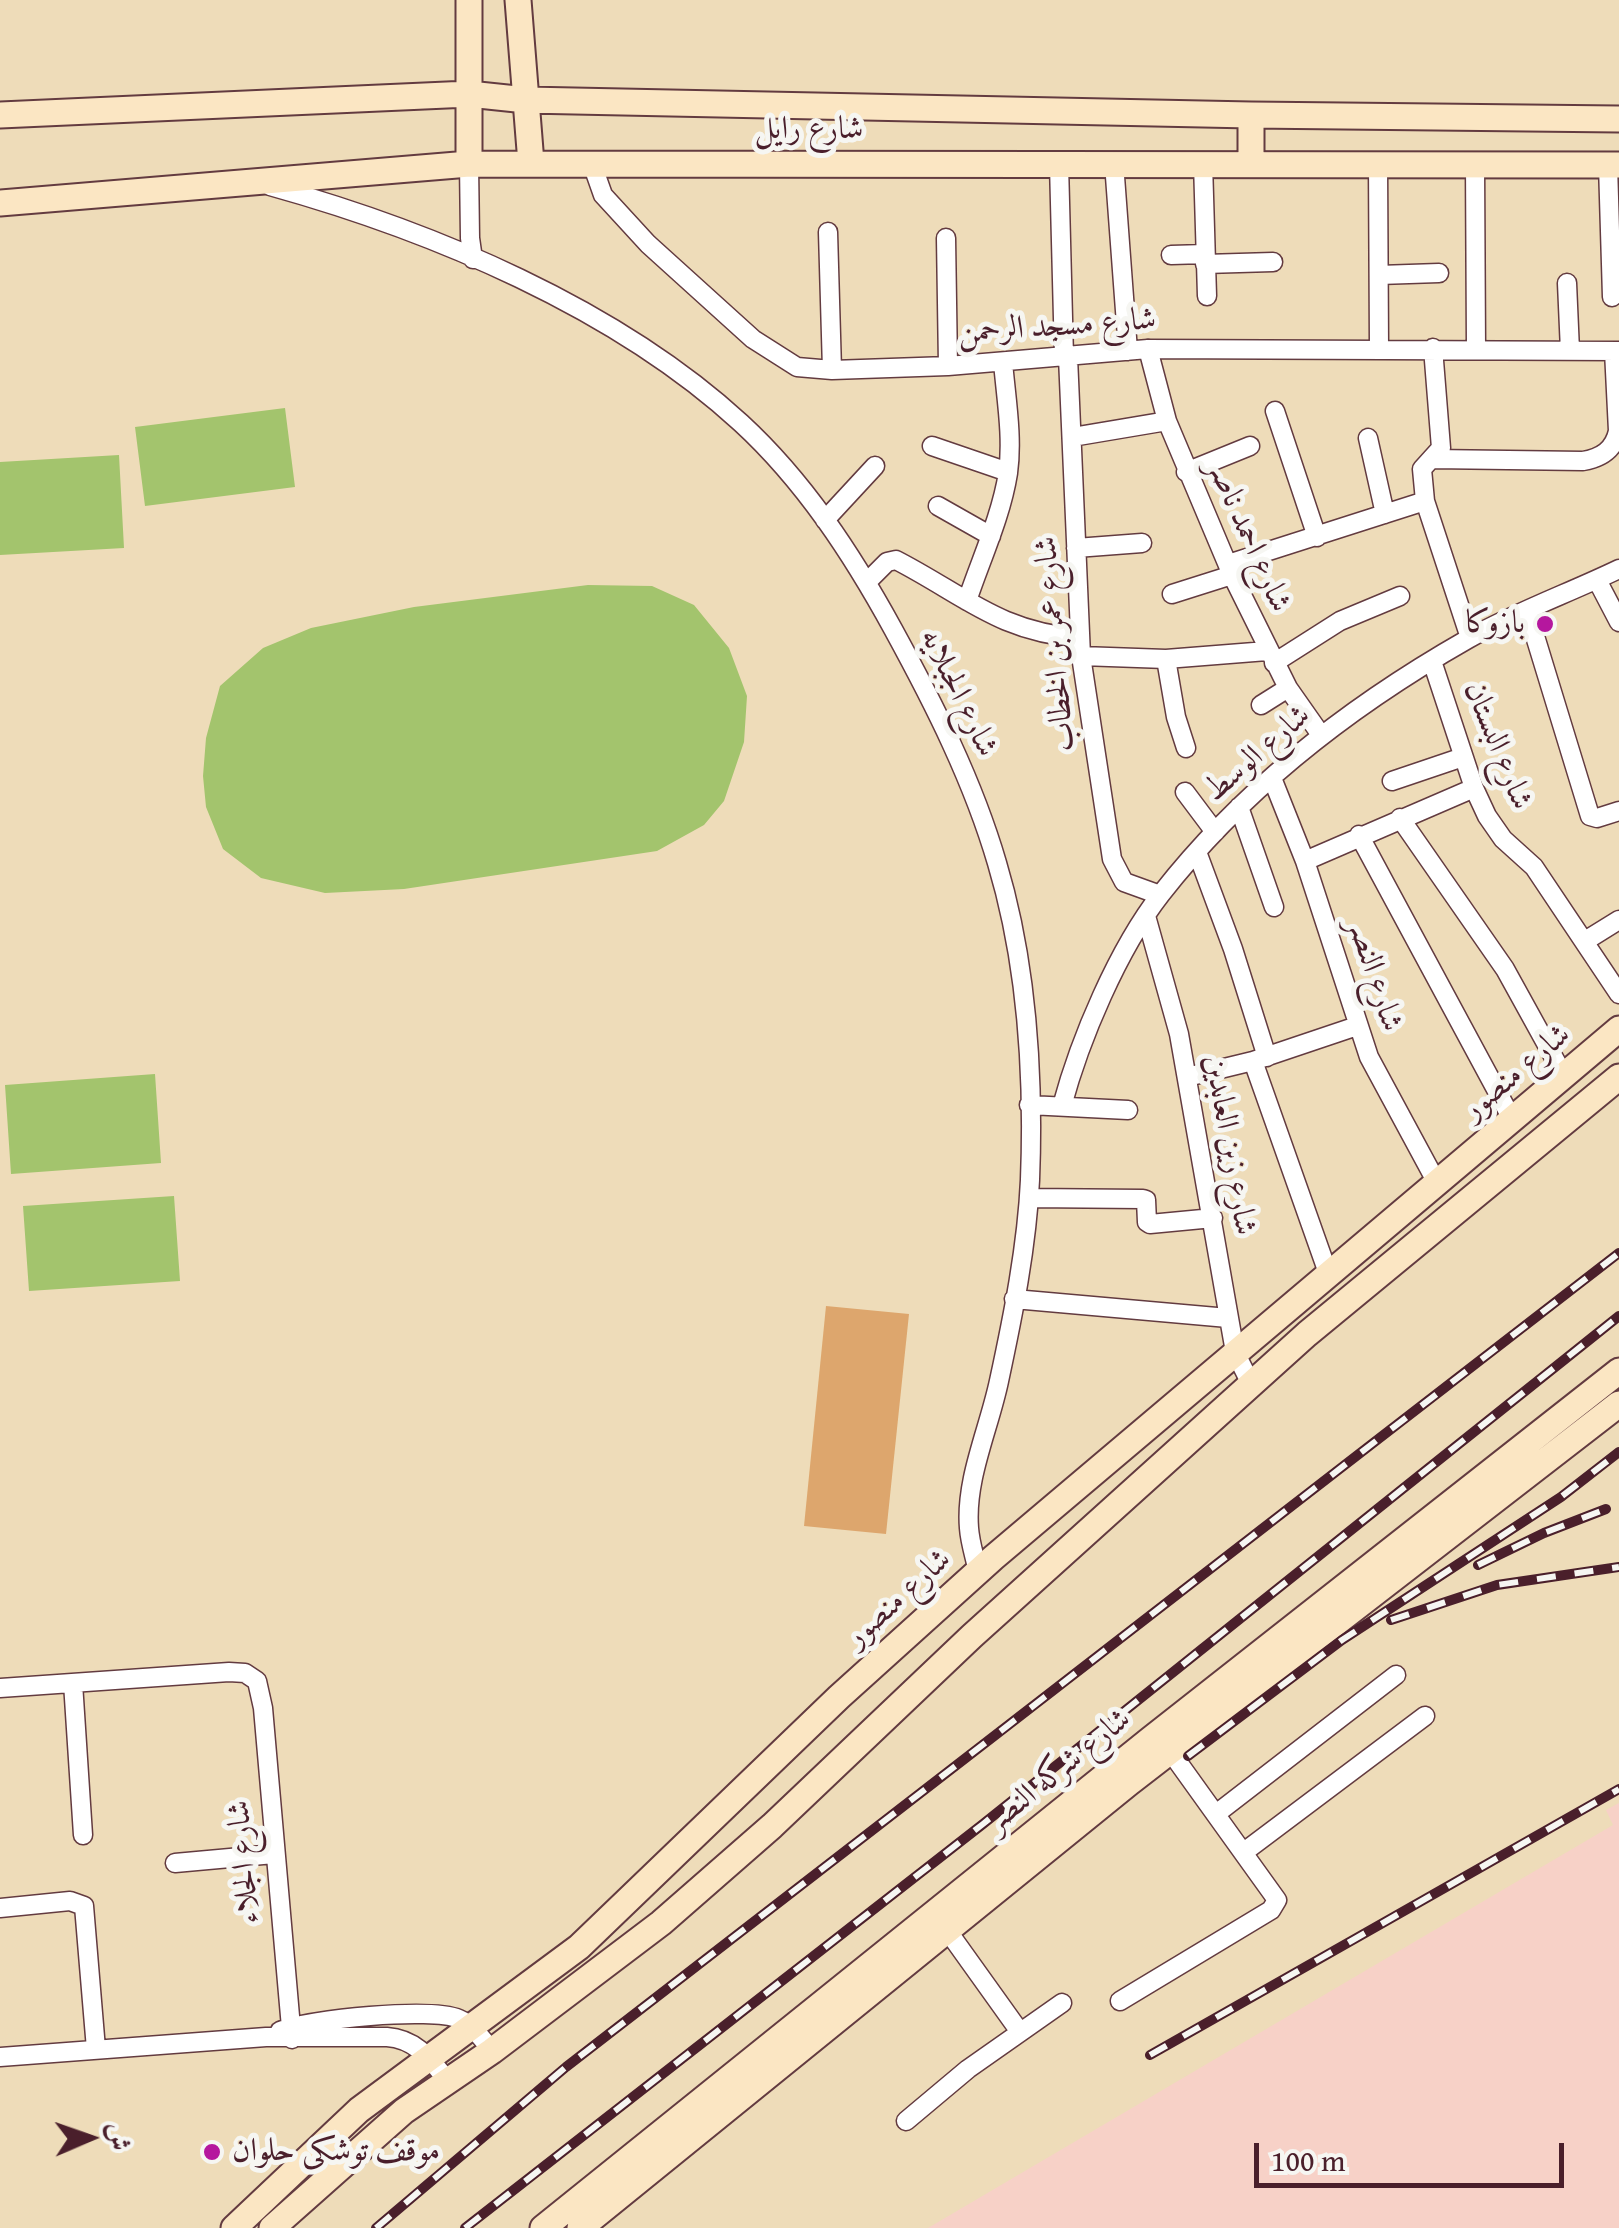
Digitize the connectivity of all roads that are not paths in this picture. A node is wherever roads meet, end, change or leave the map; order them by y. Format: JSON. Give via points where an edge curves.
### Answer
{"nodes":[{"id":1,"x":470,"y":0,"type":"edge"},
{"id":2,"x":518,"y":0,"type":"edge"},
{"id":3,"x":469,"y":94,"type":"junction"},
{"id":4,"x":526,"y":100,"type":"junction"},
{"id":5,"x":0,"y":115,"type":"edge"},
{"id":6,"x":1252,"y":115,"type":"junction"},
{"id":7,"x":1619,"y":119,"type":"edge"},
{"id":8,"x":590,"y":161,"type":"junction"},
{"id":9,"x":1114,"y":162,"type":"junction"},
{"id":10,"x":1378,"y":162,"type":"junction"},
{"id":11,"x":531,"y":163,"type":"junction"},
{"id":12,"x":1202,"y":163,"type":"junction"},
{"id":13,"x":469,"y":164,"type":"junction"},
{"id":14,"x":1059,"y":164,"type":"junction"},
{"id":15,"x":1251,"y":164,"type":"junction"},
{"id":16,"x":1475,"y":164,"type":"junction"},
{"id":17,"x":1614,"y":165,"type":"edge"},
{"id":18,"x":257,"y":182,"type":"junction"},
{"id":19,"x":0,"y":203,"type":"edge"},
{"id":20,"x":828,"y":232,"type":"dead end"},
{"id":21,"x":946,"y":238,"type":"dead end"},
{"id":22,"x":1171,"y":256,"type":"dead end"},
{"id":23,"x":473,"y":259,"type":"junction"},
{"id":24,"x":1205,"y":259,"type":"junction"},
{"id":25,"x":1273,"y":262,"type":"dead end"},
{"id":26,"x":1439,"y":273,"type":"dead end"},
{"id":27,"x":1379,"y":276,"type":"junction"},
{"id":28,"x":1568,"y":283,"type":"dead end"},
{"id":29,"x":1207,"y":296,"type":"dead end"},
{"id":30,"x":1612,"y":297,"type":"dead end"},
{"id":31,"x":1380,"y":348,"type":"junction"},
{"id":32,"x":1433,"y":348,"type":"junction"},
{"id":33,"x":1148,"y":349,"type":"junction"},
{"id":34,"x":1476,"y":349,"type":"junction"},
{"id":35,"x":1128,"y":351,"type":"junction"},
{"id":36,"x":1570,"y":351,"type":"junction"},
{"id":37,"x":1616,"y":351,"type":"edge"},
{"id":38,"x":1066,"y":357,"type":"junction"},
{"id":39,"x":1003,"y":362,"type":"junction"},
{"id":40,"x":948,"y":366,"type":"junction"},
{"id":41,"x":832,"y":370,"type":"junction"},
{"id":42,"x":1275,"y":411,"type":"dead end"},
{"id":43,"x":1166,"y":421,"type":"junction"},
{"id":44,"x":1072,"y":437,"type":"junction"},
{"id":45,"x":1368,"y":438,"type":"dead end"},
{"id":46,"x":932,"y":446,"type":"dead end"},
{"id":47,"x":1250,"y":446,"type":"dead end"},
{"id":48,"x":1433,"y":459,"type":"junction"},
{"id":49,"x":876,"y":466,"type":"dead end"},
{"id":50,"x":1008,"y":472,"type":"junction"},
{"id":51,"x":1186,"y":472,"type":"junction"},
{"id":52,"x":1424,"y":501,"type":"junction"},
{"id":53,"x":938,"y":506,"type":"dead end"},
{"id":54,"x":1385,"y":514,"type":"junction"},
{"id":55,"x":825,"y":520,"type":"junction"},
{"id":56,"x":990,"y":536,"type":"junction"},
{"id":57,"x":1317,"y":537,"type":"junction"},
{"id":58,"x":1142,"y":543,"type":"dead end"},
{"id":59,"x":1076,"y":548,"type":"junction"},
{"id":60,"x":1619,"y":569,"type":"edge"},
{"id":61,"x":1230,"y":570,"type":"junction"},
{"id":62,"x":1597,"y":580,"type":"junction"},
{"id":63,"x":867,"y":582,"type":"junction"},
{"id":64,"x":1172,"y":594,"type":"dead end"},
{"id":65,"x":1400,"y":596,"type":"dead end"},
{"id":66,"x":967,"y":601,"type":"junction"},
{"id":67,"x":1527,"y":610,"type":"junction"},
{"id":68,"x":1619,"y":622,"type":"edge"},
{"id":69,"x":1470,"y":638,"type":"junction"},
{"id":70,"x":1080,"y":647,"type":"junction"},
{"id":71,"x":1271,"y":657,"type":"junction"},
{"id":72,"x":1166,"y":659,"type":"junction"},
{"id":73,"x":1432,"y":662,"type":"junction"},
{"id":74,"x":1288,"y":688,"type":"junction"},
{"id":75,"x":1261,"y":705,"type":"dead end"},
{"id":76,"x":1322,"y":735,"type":"junction"},
{"id":77,"x":1186,"y":748,"type":"dead end"},
{"id":78,"x":1464,"y":757,"type":"junction"},
{"id":79,"x":1272,"y":778,"type":"junction"},
{"id":80,"x":1392,"y":781,"type":"dead end"},
{"id":81,"x":1474,"y":788,"type":"junction"},
{"id":82,"x":1185,"y":792,"type":"dead end"},
{"id":83,"x":1239,"y":808,"type":"junction"},
{"id":84,"x":1619,"y":811,"type":"edge"},
{"id":85,"x":1400,"y":818,"type":"junction"},
{"id":86,"x":1215,"y":832,"type":"junction"},
{"id":87,"x":1359,"y":835,"type":"junction"},
{"id":88,"x":1197,"y":852,"type":"junction"},
{"id":89,"x":1305,"y":860,"type":"junction"},
{"id":90,"x":1160,"y":895,"type":"junction"},
{"id":91,"x":1274,"y":906,"type":"dead end"},
{"id":92,"x":1146,"y":916,"type":"junction"},
{"id":93,"x":1619,"y":920,"type":"edge"},
{"id":94,"x":1585,"y":941,"type":"junction"},
{"id":95,"x":1619,"y":994,"type":"edge"},
{"id":96,"x":1357,"y":1026,"type":"junction"},
{"id":97,"x":1619,"y":1030,"type":"edge"},
{"id":98,"x":1260,"y":1059,"type":"junction"},
{"id":99,"x":1564,"y":1076,"type":"junction"},
{"id":100,"x":1187,"y":1077,"type":"junction"},
{"id":101,"x":1619,"y":1077,"type":"edge"},
{"id":102,"x":1029,"y":1105,"type":"junction"},
{"id":103,"x":1062,"y":1106,"type":"junction"},
{"id":104,"x":1128,"y":1110,"type":"dead end"},
{"id":105,"x":1512,"y":1118,"type":"junction"},
{"id":106,"x":1437,"y":1183,"type":"junction"},
{"id":107,"x":1029,"y":1198,"type":"junction"},
{"id":108,"x":1212,"y":1218,"type":"junction"},
{"id":109,"x":1328,"y":1273,"type":"junction"},
{"id":110,"x":1014,"y":1299,"type":"junction"},
{"id":111,"x":1228,"y":1318,"type":"junction"},
{"id":112,"x":1235,"y":1352,"type":"junction"},
{"id":113,"x":1619,"y":1371,"type":"edge"},
{"id":114,"x":1251,"y":1384,"type":"junction"},
{"id":115,"x":1619,"y":1404,"type":"edge"},
{"id":116,"x":978,"y":1572,"type":"junction"},
{"id":117,"x":1396,"y":1675,"type":"dead end"},
{"id":118,"x":73,"y":1683,"type":"junction"},
{"id":119,"x":0,"y":1688,"type":"edge"},
{"id":120,"x":839,"y":1698,"type":"junction"},
{"id":121,"x":1425,"y":1716,"type":"dead end"},
{"id":122,"x":871,"y":1732,"type":"junction"},
{"id":123,"x":1170,"y":1751,"type":"junction"},
{"id":124,"x":1216,"y":1814,"type":"junction"},
{"id":125,"x":82,"y":1835,"type":"dead end"},
{"id":126,"x":1244,"y":1852,"type":"junction"},
{"id":127,"x":274,"y":1854,"type":"junction"},
{"id":128,"x":174,"y":1862,"type":"dead end"},
{"id":129,"x":0,"y":1908,"type":"edge"},
{"id":130,"x":947,"y":1930,"type":"junction"},
{"id":131,"x":1120,"y":2002,"type":"dead end"},
{"id":132,"x":1062,"y":2003,"type":"dead end"},
{"id":133,"x":471,"y":2026,"type":"junction"},
{"id":134,"x":1020,"y":2032,"type":"junction"},
{"id":135,"x":291,"y":2033,"type":"junction"},
{"id":136,"x":96,"y":2050,"type":"junction"},
{"id":137,"x":492,"y":2051,"type":"junction"},
{"id":138,"x":0,"y":2057,"type":"edge"},
{"id":139,"x":428,"y":2057,"type":"junction"},
{"id":140,"x":447,"y":2080,"type":"junction"},
{"id":141,"x":906,"y":2121,"type":"dead end"},
{"id":142,"x":234,"y":2228,"type":"edge"},
{"id":143,"x":272,"y":2228,"type":"edge"},
{"id":144,"x":544,"y":2228,"type":"edge"},
{"id":145,"x":580,"y":2228,"type":"edge"}],
"edges":[{"from":1,"to":3,"type":"street"},
{"from":2,"to":4,"type":"street"},
{"from":3,"to":4,"type":"street","name":"شارع رايل"},
{"from":3,"to":5,"type":"street","name":"شارع رايل"},
{"from":3,"to":13,"type":"street"},
{"from":4,"to":6,"type":"street","name":"شارع رايل"},
{"from":4,"to":11,"type":"street"},
{"from":6,"to":7,"type":"street","name":"شارع رايل"},
{"from":6,"to":15,"type":"street"},
{"from":8,"to":11,"type":"street","name":"شارع رايل"},
{"from":8,"to":14,"type":"street","name":"شارع رايل"},
{"from":8,"to":41,"type":"street","name":"شارع مسجد الرحمن","via":[[615,210],[753,339],[798,367]]},
{"from":9,"to":12,"type":"street","name":"شارع رايل"},
{"from":9,"to":14,"type":"street","name":"شارع رايل"},
{"from":9,"to":35,"type":"street"},
{"from":10,"to":15,"type":"street","name":"شارع رايل"},
{"from":10,"to":16,"type":"street","name":"شارع رايل"},
{"from":10,"to":27,"type":"street"},
{"from":11,"to":13,"type":"street","name":"شارع رايل"},
{"from":12,"to":15,"type":"street","name":"شارع رايل"},
{"from":12,"to":24,"type":"street"},
{"from":13,"to":18,"type":"street","name":"شارع رايل"},
{"from":13,"to":23,"type":"street"},
{"from":14,"to":38,"type":"street","name":"شارع عمر بن الخطاب"},
{"from":16,"to":17,"type":"street","name":"شارع رايل"},
{"from":16,"to":34,"type":"street"},
{"from":17,"to":30,"type":"street"},
{"from":18,"to":19,"type":"street","name":"شارع رايل"},
{"from":18,"to":23,"type":"street","name":"شارع الجبلايه","via":[[329,202]]},
{"from":20,"to":41,"type":"street"},
{"from":21,"to":40,"type":"street"},
{"from":22,"to":24,"type":"street"},
{"from":23,"to":55,"type":"street","name":"شارع الجبلايه","via":[[603,321],[692,382],[784,467]]},
{"from":24,"to":25,"type":"street"},
{"from":24,"to":29,"type":"street"},
{"from":26,"to":27,"type":"street"},
{"from":27,"to":31,"type":"street"},
{"from":28,"to":36,"type":"street"},
{"from":31,"to":32,"type":"street","name":"شارع مسجد الرحمن"},
{"from":31,"to":33,"type":"street","name":"شارع مسجد الرحمن"},
{"from":32,"to":34,"type":"street","name":"شارع مسجد الرحمن"},
{"from":32,"to":48,"type":"street","via":[[1441,448]]},
{"from":33,"to":35,"type":"street","name":"شارع مسجد الرحمن"},
{"from":33,"to":43,"type":"street","name":"شارع احمد ناصر"},
{"from":34,"to":36,"type":"street","name":"شارع مسجد الرحمن"},
{"from":35,"to":38,"type":"street","name":"شارع مسجد الرحمن"},
{"from":36,"to":37,"type":"street","name":"شارع مسجد الرحمن"},
{"from":37,"to":48,"type":"street","via":[[1618,431],[1604,454],[1583,461]]},
{"from":38,"to":39,"type":"street","name":"شارع مسجد الرحمن"},
{"from":38,"to":44,"type":"street","name":"شارع عمر بن الخطاب"},
{"from":39,"to":40,"type":"street","name":"شارع مسجد الرحمن"},
{"from":39,"to":50,"type":"street"},
{"from":40,"to":41,"type":"street","name":"شارع مسجد الرحمن"},
{"from":42,"to":57,"type":"street"},
{"from":43,"to":44,"type":"street"},
{"from":43,"to":51,"type":"street","name":"شارع احمد ناصر"},
{"from":44,"to":59,"type":"street","name":"شارع عمر بن الخطاب"},
{"from":45,"to":54,"type":"street"},
{"from":46,"to":50,"type":"street"},
{"from":47,"to":51,"type":"street"},
{"from":48,"to":52,"type":"street","via":[[1422,468]]},
{"from":49,"to":55,"type":"street"},
{"from":50,"to":56,"type":"street"},
{"from":51,"to":61,"type":"street","name":"شارع احمد ناصر"},
{"from":52,"to":54,"type":"street"},
{"from":52,"to":69,"type":"street"},
{"from":53,"to":56,"type":"street"},
{"from":54,"to":57,"type":"street"},
{"from":55,"to":63,"type":"street","name":"شارع الجبلايه"},
{"from":56,"to":66,"type":"street"},
{"from":57,"to":61,"type":"street"},
{"from":58,"to":59,"type":"street"},
{"from":59,"to":70,"type":"street","name":"شارع عمر بن الخطاب"},
{"from":60,"to":62,"type":"street","name":"شارع الوسط"},
{"from":61,"to":64,"type":"street"},
{"from":61,"to":71,"type":"street","name":"شارع احمد ناصر"},
{"from":62,"to":67,"type":"street","name":"شارع الوسط"},
{"from":62,"to":68,"type":"street"},
{"from":63,"to":66,"type":"street","via":[[896,560]]},
{"from":63,"to":102,"type":"street","name":"شارع الجبلايه","via":[[954,747],[998,866],[1016,946]]},
{"from":65,"to":71,"type":"street"},
{"from":66,"to":70,"type":"street","via":[[1022,629]]},
{"from":67,"to":69,"type":"street","name":"شارع الوسط"},
{"from":67,"to":84,"type":"street","via":[[1590,816]]},
{"from":69,"to":73,"type":"street","name":"شارع الوسط"},
{"from":70,"to":72,"type":"street"},
{"from":70,"to":90,"type":"street","name":"شارع عمر بن الخطاب","via":[[1114,866],[1124,882]]},
{"from":71,"to":72,"type":"street"},
{"from":71,"to":74,"type":"street","name":"شارع احمد ناصر"},
{"from":72,"to":77,"type":"street"},
{"from":73,"to":76,"type":"street","name":"شارع الوسط"},
{"from":73,"to":78,"type":"street","name":"شارع البستان"},
{"from":74,"to":75,"type":"street"},
{"from":74,"to":76,"type":"street","name":"شارع احمد ناصر"},
{"from":76,"to":79,"type":"street","name":"شارع الوسط"},
{"from":78,"to":80,"type":"street"},
{"from":78,"to":81,"type":"street","name":"شارع البستان"},
{"from":79,"to":83,"type":"street","name":"شارع الوسط"},
{"from":79,"to":89,"type":"street","name":"شارع النصر"},
{"from":81,"to":85,"type":"street"},
{"from":81,"to":94,"type":"street","name":"شارع البستان","via":[[1503,839],[1534,866]]},
{"from":82,"to":86,"type":"street"},
{"from":83,"to":86,"type":"street","name":"شارع الوسط"},
{"from":83,"to":91,"type":"street"},
{"from":85,"to":87,"type":"street"},
{"from":85,"to":99,"type":"street","via":[[1505,970]]},
{"from":86,"to":88,"type":"street","name":"شارع الوسط"},
{"from":87,"to":89,"type":"street"},
{"from":87,"to":105,"type":"street"},
{"from":88,"to":90,"type":"street","name":"شارع الوسط"},
{"from":88,"to":98,"type":"street","via":[[1233,949]]},
{"from":89,"to":96,"type":"street","name":"شارع النصر"},
{"from":90,"to":92,"type":"street","name":"شارع الوسط"},
{"from":92,"to":100,"type":"street","name":"شارع زين العابدين"},
{"from":92,"to":103,"type":"street","name":"شارع الوسط","via":[[1094,1015]]},
{"from":93,"to":94,"type":"street"},
{"from":94,"to":95,"type":"street","name":"شارع البستان"},
{"from":96,"to":98,"type":"street"},
{"from":96,"to":106,"type":"street","name":"شارع النصر"},
{"from":97,"to":99,"type":"street","name":"شارع منصور"},
{"from":98,"to":100,"type":"street"},
{"from":98,"to":109,"type":"street"},
{"from":99,"to":105,"type":"street","name":"شارع منصور"},
{"from":100,"to":108,"type":"street","name":"شارع زين العابدين"},
{"from":101,"to":114,"type":"street","name":"شارع منصور"},
{"from":102,"to":103,"type":"street"},
{"from":102,"to":107,"type":"street","name":"شارع الجبلايه"},
{"from":103,"to":104,"type":"street"},
{"from":105,"to":106,"type":"street","name":"شارع منصور"},
{"from":106,"to":109,"type":"street","name":"شارع منصور"},
{"from":107,"to":108,"type":"street","via":[[1142,1199],[1150,1224]]},
{"from":107,"to":110,"type":"street","name":"شارع الجبلايه"},
{"from":108,"to":111,"type":"street","name":"شارع زين العابدين"},
{"from":109,"to":112,"type":"street","name":"شارع منصور"},
{"from":110,"to":111,"type":"street"},
{"from":110,"to":116,"type":"street","name":"شارع الجبلايه","via":[[970,1495]]},
{"from":111,"to":112,"type":"street","name":"شارع زين العابدين"},
{"from":112,"to":114,"type":"street","name":"شارع زين العابدين"},
{"from":112,"to":116,"type":"street","name":"شارع منصور"},
{"from":113,"to":144,"type":"street","name":"شارع شركه النصر"},
{"from":114,"to":122,"type":"street","name":"شارع منصور"},
{"from":115,"to":123,"type":"street","name":"شارع شركه النصر"},
{"from":116,"to":120,"type":"street","name":"شارع منصور"},
{"from":117,"to":124,"type":"street"},
{"from":118,"to":119,"type":"street"},
{"from":118,"to":125,"type":"street"},
{"from":118,"to":127,"type":"street","name":"شارع الجلاء","via":[[229,1672],[257,1680]]},
{"from":120,"to":122,"type":"street"},
{"from":120,"to":133,"type":"street","name":"شارع منصور","via":[[579,1947]]},
{"from":121,"to":126,"type":"street"},
{"from":122,"to":137,"type":"street","name":"شارع منصور","via":[[661,1923]]},
{"from":123,"to":124,"type":"street"},
{"from":123,"to":130,"type":"street","name":"شارع شركه النصر"},
{"from":124,"to":126,"type":"street"},
{"from":126,"to":131,"type":"street","via":[[1276,1896],[1274,1908]]},
{"from":127,"to":128,"type":"street"},
{"from":127,"to":135,"type":"street","name":"شارع الجلاء"},
{"from":129,"to":136,"type":"street","via":[[84,1906]]},
{"from":130,"to":134,"type":"street"},
{"from":130,"to":145,"type":"street","name":"شارع شركه النصر"},
{"from":132,"to":134,"type":"street"},
{"from":133,"to":135,"type":"street","via":[[434,2014],[330,2020]]},
{"from":133,"to":137,"type":"street"},
{"from":133,"to":139,"type":"street","name":"شارع منصور"},
{"from":134,"to":141,"type":"street"},
{"from":135,"to":136,"type":"street"},
{"from":135,"to":139,"type":"street","via":[[399,2038]]},
{"from":136,"to":138,"type":"street"},
{"from":137,"to":140,"type":"street","name":"شارع منصور"},
{"from":139,"to":140,"type":"street"},
{"from":139,"to":142,"type":"street","name":"شارع منصور","via":[[360,2110]]},
{"from":140,"to":143,"type":"street","name":"شارع منصور"}]}
